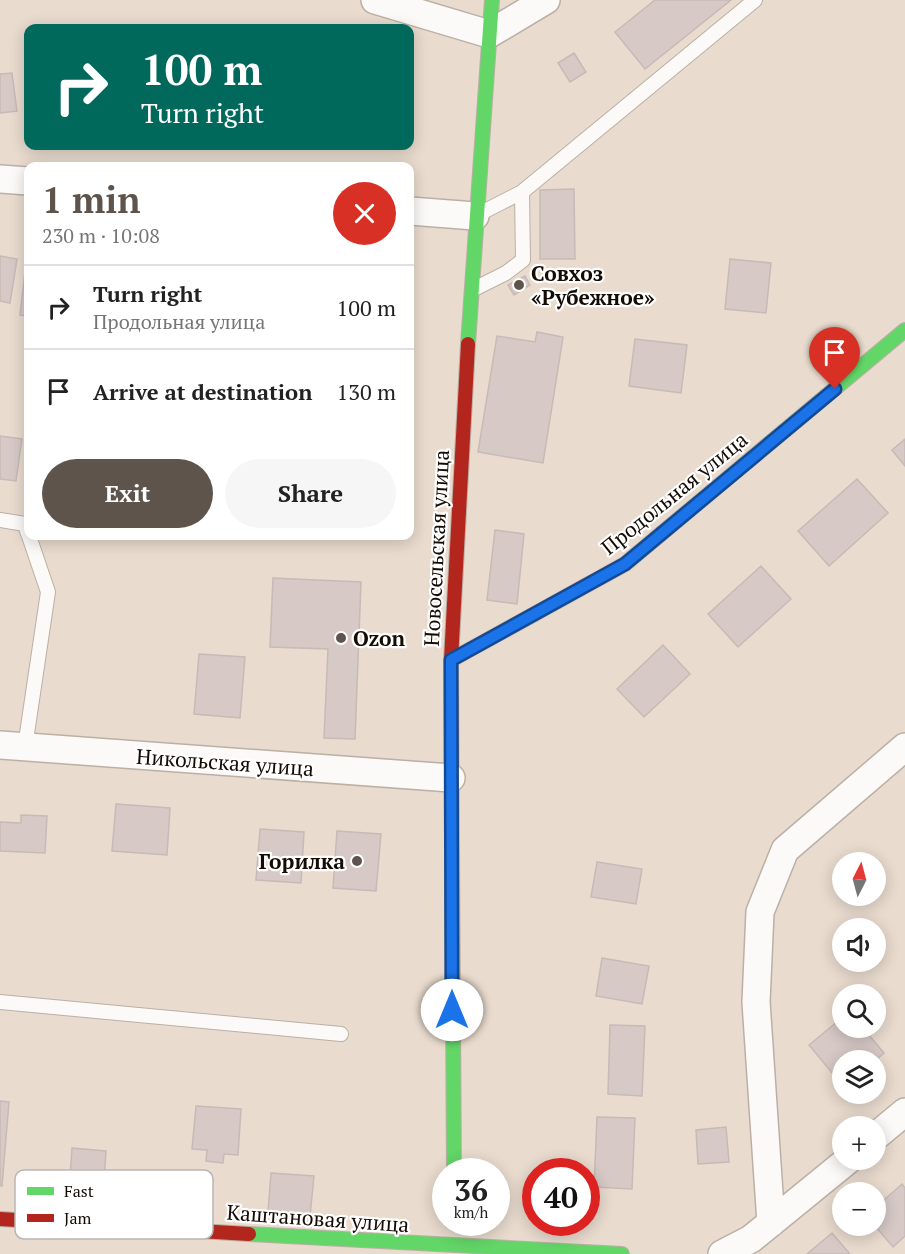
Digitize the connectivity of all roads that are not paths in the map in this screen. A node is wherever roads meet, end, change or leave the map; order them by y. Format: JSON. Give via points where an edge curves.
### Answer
{"nodes":[{"id":1,"x":375,"y":0,"type":"edge"},
{"id":2,"x":492,"y":0,"type":"edge"},
{"id":3,"x":546,"y":0,"type":"edge"},
{"id":4,"x":755,"y":0,"type":"edge"},
{"id":5,"x":489,"y":34,"type":"junction"},
{"id":6,"x":0,"y":179,"type":"edge"},
{"id":7,"x":24,"y":182,"type":"edge"},
{"id":8,"x":522,"y":192,"type":"junction"},
{"id":9,"x":414,"y":211,"type":"edge"},
{"id":10,"x":475,"y":216,"type":"junction"},
{"id":11,"x":471,"y":291,"type":"junction"},
{"id":12,"x":905,"y":330,"type":"edge"},
{"id":13,"x":0,"y":520,"type":"edge"},
{"id":14,"x":24,"y":524,"type":"edge"},
{"id":15,"x":31,"y":540,"type":"edge"},
{"id":16,"x":451,"y":660,"type":"junction"},
{"id":17,"x":13,"y":746,"type":"edge"},
{"id":18,"x":905,"y":747,"type":"edge"},
{"id":19,"x":450,"y":778,"type":"junction"},
{"id":20,"x":0,"y":1002,"type":"edge"},
{"id":21,"x":341,"y":1034,"type":"dead end"},
{"id":22,"x":905,"y":1112,"type":"edge"},
{"id":23,"x":886,"y":1128,"type":"edge"},
{"id":24,"x":454,"y":1158,"type":"edge"},
{"id":25,"x":836,"y":1170,"type":"edge"},
{"id":26,"x":0,"y":1219,"type":"edge"},
{"id":27,"x":15,"y":1220,"type":"edge"},
{"id":28,"x":771,"y":1223,"type":"junction"},
{"id":29,"x":213,"y":1234,"type":"edge"},
{"id":30,"x":454,"y":1251,"type":"edge"},
{"id":31,"x":622,"y":1254,"type":"edge"},
{"id":32,"x":722,"y":1254,"type":"edge"}],
"edges":[{"from":1,"to":5,"type":"street"},
{"from":2,"to":5,"type":"street","name":"Новосельская улица"},
{"from":3,"to":5,"type":"street"},
{"from":4,"to":8,"type":"lane"},
{"from":5,"to":10,"type":"street","name":"Новосельская улица"},
{"from":6,"to":7,"type":"street"},
{"from":8,"to":10,"type":"lane"},
{"from":8,"to":11,"type":"lane","via":[[524,260]]},
{"from":9,"to":10,"type":"street"},
{"from":10,"to":11,"type":"street","name":"Новосельская улица"},
{"from":11,"to":16,"type":"street","name":"Новосельская улица"},
{"from":12,"to":16,"type":"street","name":"Продольная улица","via":[[625,564]]},
{"from":13,"to":14,"type":"lane"},
{"from":15,"to":17,"type":"lane","via":[[48,592]]},
{"from":16,"to":19,"type":"street","name":"Новосельская улица"},
{"from":17,"to":19,"type":"street","name":"Никольская улица"},
{"from":18,"to":28,"type":"street","via":[[785,850],[760,912],[756,1002]]},
{"from":19,"to":24,"type":"street","name":"Новосельская улица"},
{"from":20,"to":21,"type":"lane"},
{"from":22,"to":23,"type":"street"},
{"from":25,"to":28,"type":"street"},
{"from":26,"to":27,"type":"street","name":"Каштановая улица"},
{"from":28,"to":32,"type":"street"},
{"from":29,"to":30,"type":"street","name":"Каштановая улица"},
{"from":30,"to":31,"type":"street","name":"Каштановая улица"}]}
